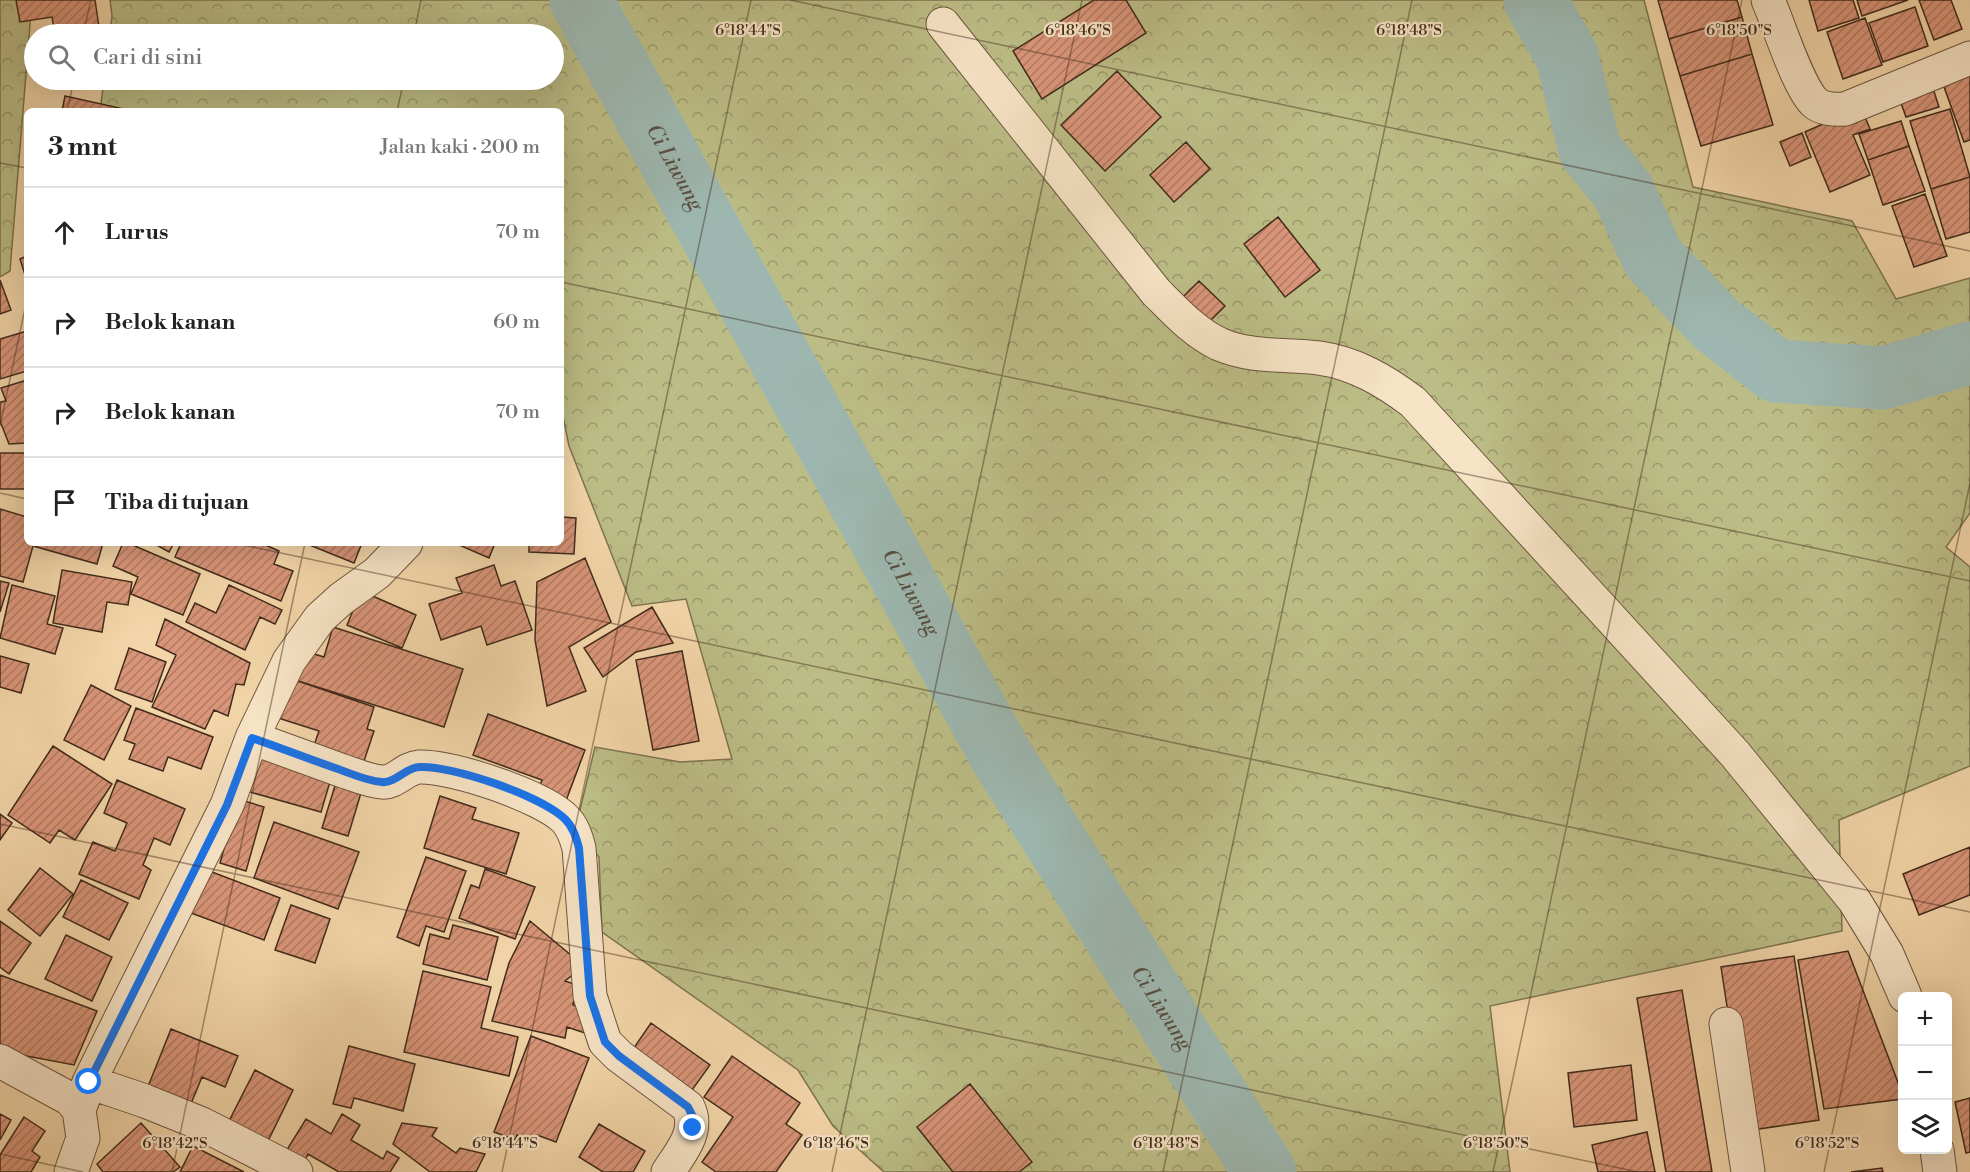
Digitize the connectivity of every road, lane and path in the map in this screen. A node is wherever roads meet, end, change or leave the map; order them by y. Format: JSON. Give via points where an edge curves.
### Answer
{"nodes":[{"id":1,"x":1768,"y":0,"type":"edge"},
{"id":2,"x":943,"y":24,"type":"dead end"},
{"id":3,"x":1970,"y":58,"type":"edge"},
{"id":4,"x":403,"y":546,"type":"edge"},
{"id":5,"x":252,"y":738,"type":"junction"},
{"id":6,"x":1903,"y":992,"type":"edge"},
{"id":7,"x":1726,"y":1024,"type":"dead end"},
{"id":8,"x":0,"y":1061,"type":"edge"},
{"id":9,"x":84,"y":1096,"type":"junction"},
{"id":10,"x":1938,"y":1154,"type":"edge"},
{"id":11,"x":72,"y":1171,"type":"edge"},
{"id":12,"x":296,"y":1172,"type":"edge"},
{"id":13,"x":668,"y":1172,"type":"edge"},
{"id":14,"x":1748,"y":1172,"type":"edge"},
{"id":15,"x":1940,"y":1172,"type":"edge"}],
"edges":[{"from":1,"to":3,"type":"street","via":[[1800,78],[1815,103],[1834,110]]},
{"from":2,"to":6,"type":"street","via":[[1156,292],[1186,322],[1204,336],[1238,350],[1347,364],[1392,386],[1413,402],[1735,754],[1854,900],[1887,954]]},
{"from":4,"to":5,"type":"street","via":[[377,573],[320,618],[289,662]]},
{"from":5,"to":9,"type":"street","via":[[227,805]]},
{"from":5,"to":13,"type":"street","via":[[382,783],[411,768],[431,767],[466,774],[501,786],[566,820],[579,848],[590,996],[605,1042],[688,1107],[693,1117],[688,1141]]},
{"from":7,"to":14,"type":"street"},
{"from":8,"to":9,"type":"street","via":[[70,1099]]},
{"from":9,"to":11,"type":"street","via":[[83,1138]]},
{"from":9,"to":12,"type":"street","via":[[145,1101],[202,1124]]},
{"from":10,"to":15,"type":"street"}]}
